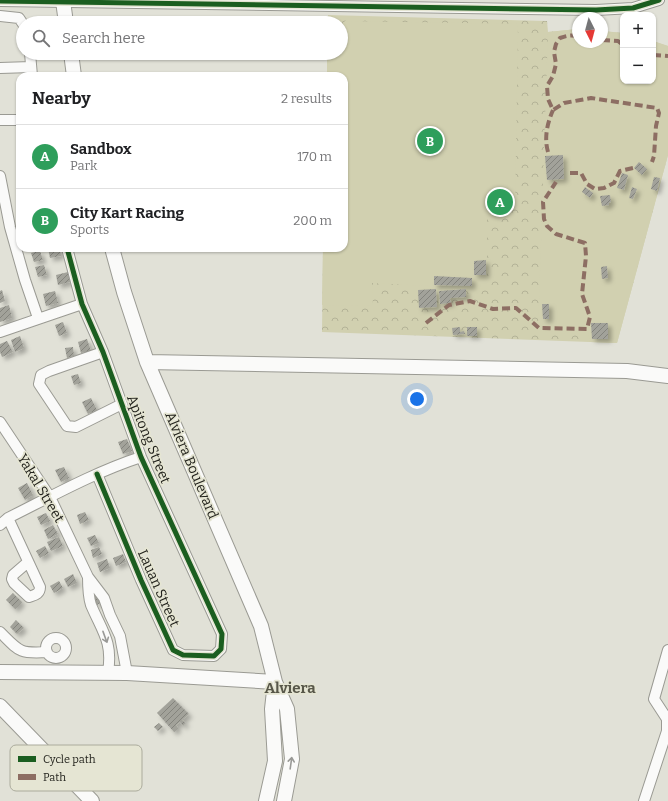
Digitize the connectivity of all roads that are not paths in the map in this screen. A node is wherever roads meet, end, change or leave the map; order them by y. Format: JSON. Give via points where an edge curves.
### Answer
{"nodes":[{"id":1,"x":659,"y":0,"type":"edge"},
{"id":2,"x":0,"y":1,"type":"edge"},
{"id":3,"x":63,"y":1,"type":"junction"},
{"id":4,"x":0,"y":16,"type":"edge"},
{"id":5,"x":65,"y":16,"type":"edge"},
{"id":6,"x":16,"y":20,"type":"edge"},
{"id":7,"x":31,"y":60,"type":"edge"},
{"id":8,"x":72,"y":60,"type":"edge"},
{"id":9,"x":0,"y":68,"type":"edge"},
{"id":10,"x":32,"y":72,"type":"edge"},
{"id":11,"x":73,"y":72,"type":"edge"},
{"id":12,"x":0,"y":120,"type":"edge"},
{"id":13,"x":16,"y":120,"type":"edge"},
{"id":14,"x":0,"y":176,"type":"edge"},
{"id":15,"x":16,"y":248,"type":"edge"},
{"id":16,"x":17,"y":252,"type":"edge"},
{"id":17,"x":68,"y":252,"type":"edge"},
{"id":18,"x":113,"y":252,"type":"edge"},
{"id":19,"x":82,"y":304,"type":"junction"},
{"id":20,"x":38,"y":318,"type":"junction"},
{"id":21,"x":0,"y":332,"type":"edge"},
{"id":22,"x":103,"y":352,"type":"junction"},
{"id":23,"x":147,"y":362,"type":"junction"},
{"id":24,"x":668,"y":376,"type":"edge"},
{"id":25,"x":122,"y":404,"type":"junction"},
{"id":26,"x":0,"y":422,"type":"edge"},
{"id":27,"x":141,"y":457,"type":"junction"},
{"id":28,"x":97,"y":474,"type":"junction"},
{"id":29,"x":50,"y":497,"type":"junction"},
{"id":30,"x":8,"y":518,"type":"junction"},
{"id":31,"x":0,"y":525,"type":"edge"},
{"id":32,"x":28,"y":562,"type":"junction"},
{"id":33,"x":88,"y":577,"type":"junction"},
{"id":34,"x":110,"y":615,"type":"junction"},
{"id":35,"x":99,"y":620,"type":"junction"},
{"id":36,"x":0,"y":632,"type":"edge"},
{"id":37,"x":222,"y":634,"type":"joint"},
{"id":38,"x":668,"y":650,"type":"edge"},
{"id":39,"x":47,"y":652,"type":"dead end"},
{"id":40,"x":0,"y":672,"type":"edge"},
{"id":41,"x":108,"y":672,"type":"junction"},
{"id":42,"x":127,"y":673,"type":"junction"},
{"id":43,"x":275,"y":682,"type":"junction"},
{"id":44,"x":0,"y":706,"type":"edge"},
{"id":45,"x":38,"y":745,"type":"edge"},
{"id":46,"x":82,"y":791,"type":"edge"},
{"id":47,"x":92,"y":801,"type":"edge"},
{"id":48,"x":266,"y":801,"type":"edge"},
{"id":49,"x":284,"y":801,"type":"edge"},
{"id":50,"x":644,"y":801,"type":"edge"}],
"edges":[{"from":1,"to":3,"type":"street","via":[[633,8],[596,10]]},
{"from":2,"to":3,"type":"street"},
{"from":3,"to":5,"type":"street"},
{"from":4,"to":6,"type":"street"},
{"from":7,"to":10,"type":"street"},
{"from":8,"to":11,"type":"street"},
{"from":9,"to":10,"type":"street"},
{"from":12,"to":13,"type":"street"},
{"from":14,"to":15,"type":"street"},
{"from":16,"to":20,"type":"street"},
{"from":17,"to":19,"type":"street","name":"Apitong Street"},
{"from":18,"to":23,"type":"street","name":"Alviera Boulevard"},
{"from":19,"to":20,"type":"street"},
{"from":19,"to":22,"type":"street","name":"Apitong Street"},
{"from":20,"to":21,"type":"street"},
{"from":22,"to":25,"type":"street","name":"Apitong Street"},
{"from":22,"to":25,"type":"street","via":[[48,371],[41,375],[39,384],[67,426],[76,427]]},
{"from":23,"to":24,"type":"street","via":[[627,371]]},
{"from":23,"to":43,"type":"street","name":"Alviera Boulevard","via":[[261,626]]},
{"from":25,"to":27,"type":"street","name":"Apitong Street"},
{"from":26,"to":29,"type":"street","name":"Yakal Street"},
{"from":27,"to":28,"type":"street"},
{"from":27,"to":37,"type":"street","name":"Apitong Street"},
{"from":28,"to":29,"type":"street"},
{"from":28,"to":37,"type":"street","name":"Lauan Street","via":[[173,650],[183,655],[214,656],[221,649]]},
{"from":29,"to":30,"type":"street"},
{"from":29,"to":33,"type":"street","name":"Yakal Street"},
{"from":30,"to":31,"type":"street"},
{"from":30,"to":32,"type":"street"},
{"from":32,"to":32,"type":"street","via":[[13,575],[12,579],[29,598],[37,595],[40,587]]},
{"from":33,"to":34,"type":"street","name":"Yakal Street","via":[[104,598]]},
{"from":33,"to":35,"type":"street","name":"Yakal Street","via":[[91,603]]},
{"from":34,"to":35,"type":"street"},
{"from":34,"to":42,"type":"street","name":"Yakal Street","via":[[120,636]]},
{"from":35,"to":41,"type":"street","name":"Yakal Street","one_way":true,"via":[[107,640],[110,658]]},
{"from":36,"to":39,"type":"street","via":[[19,650],[28,653]]},
{"from":38,"to":50,"type":"street","via":[[654,698],[667,719],[667,731]]},
{"from":40,"to":41,"type":"street"},
{"from":41,"to":42,"type":"street"},
{"from":42,"to":43,"type":"street"},
{"from":43,"to":48,"type":"street","via":[[272,709],[275,760]]},
{"from":49,"to":43,"type":"street","one_way":true,"via":[[292,759],[287,709]]},
{"from":44,"to":45,"type":"street"},
{"from":46,"to":47,"type":"street"}]}
